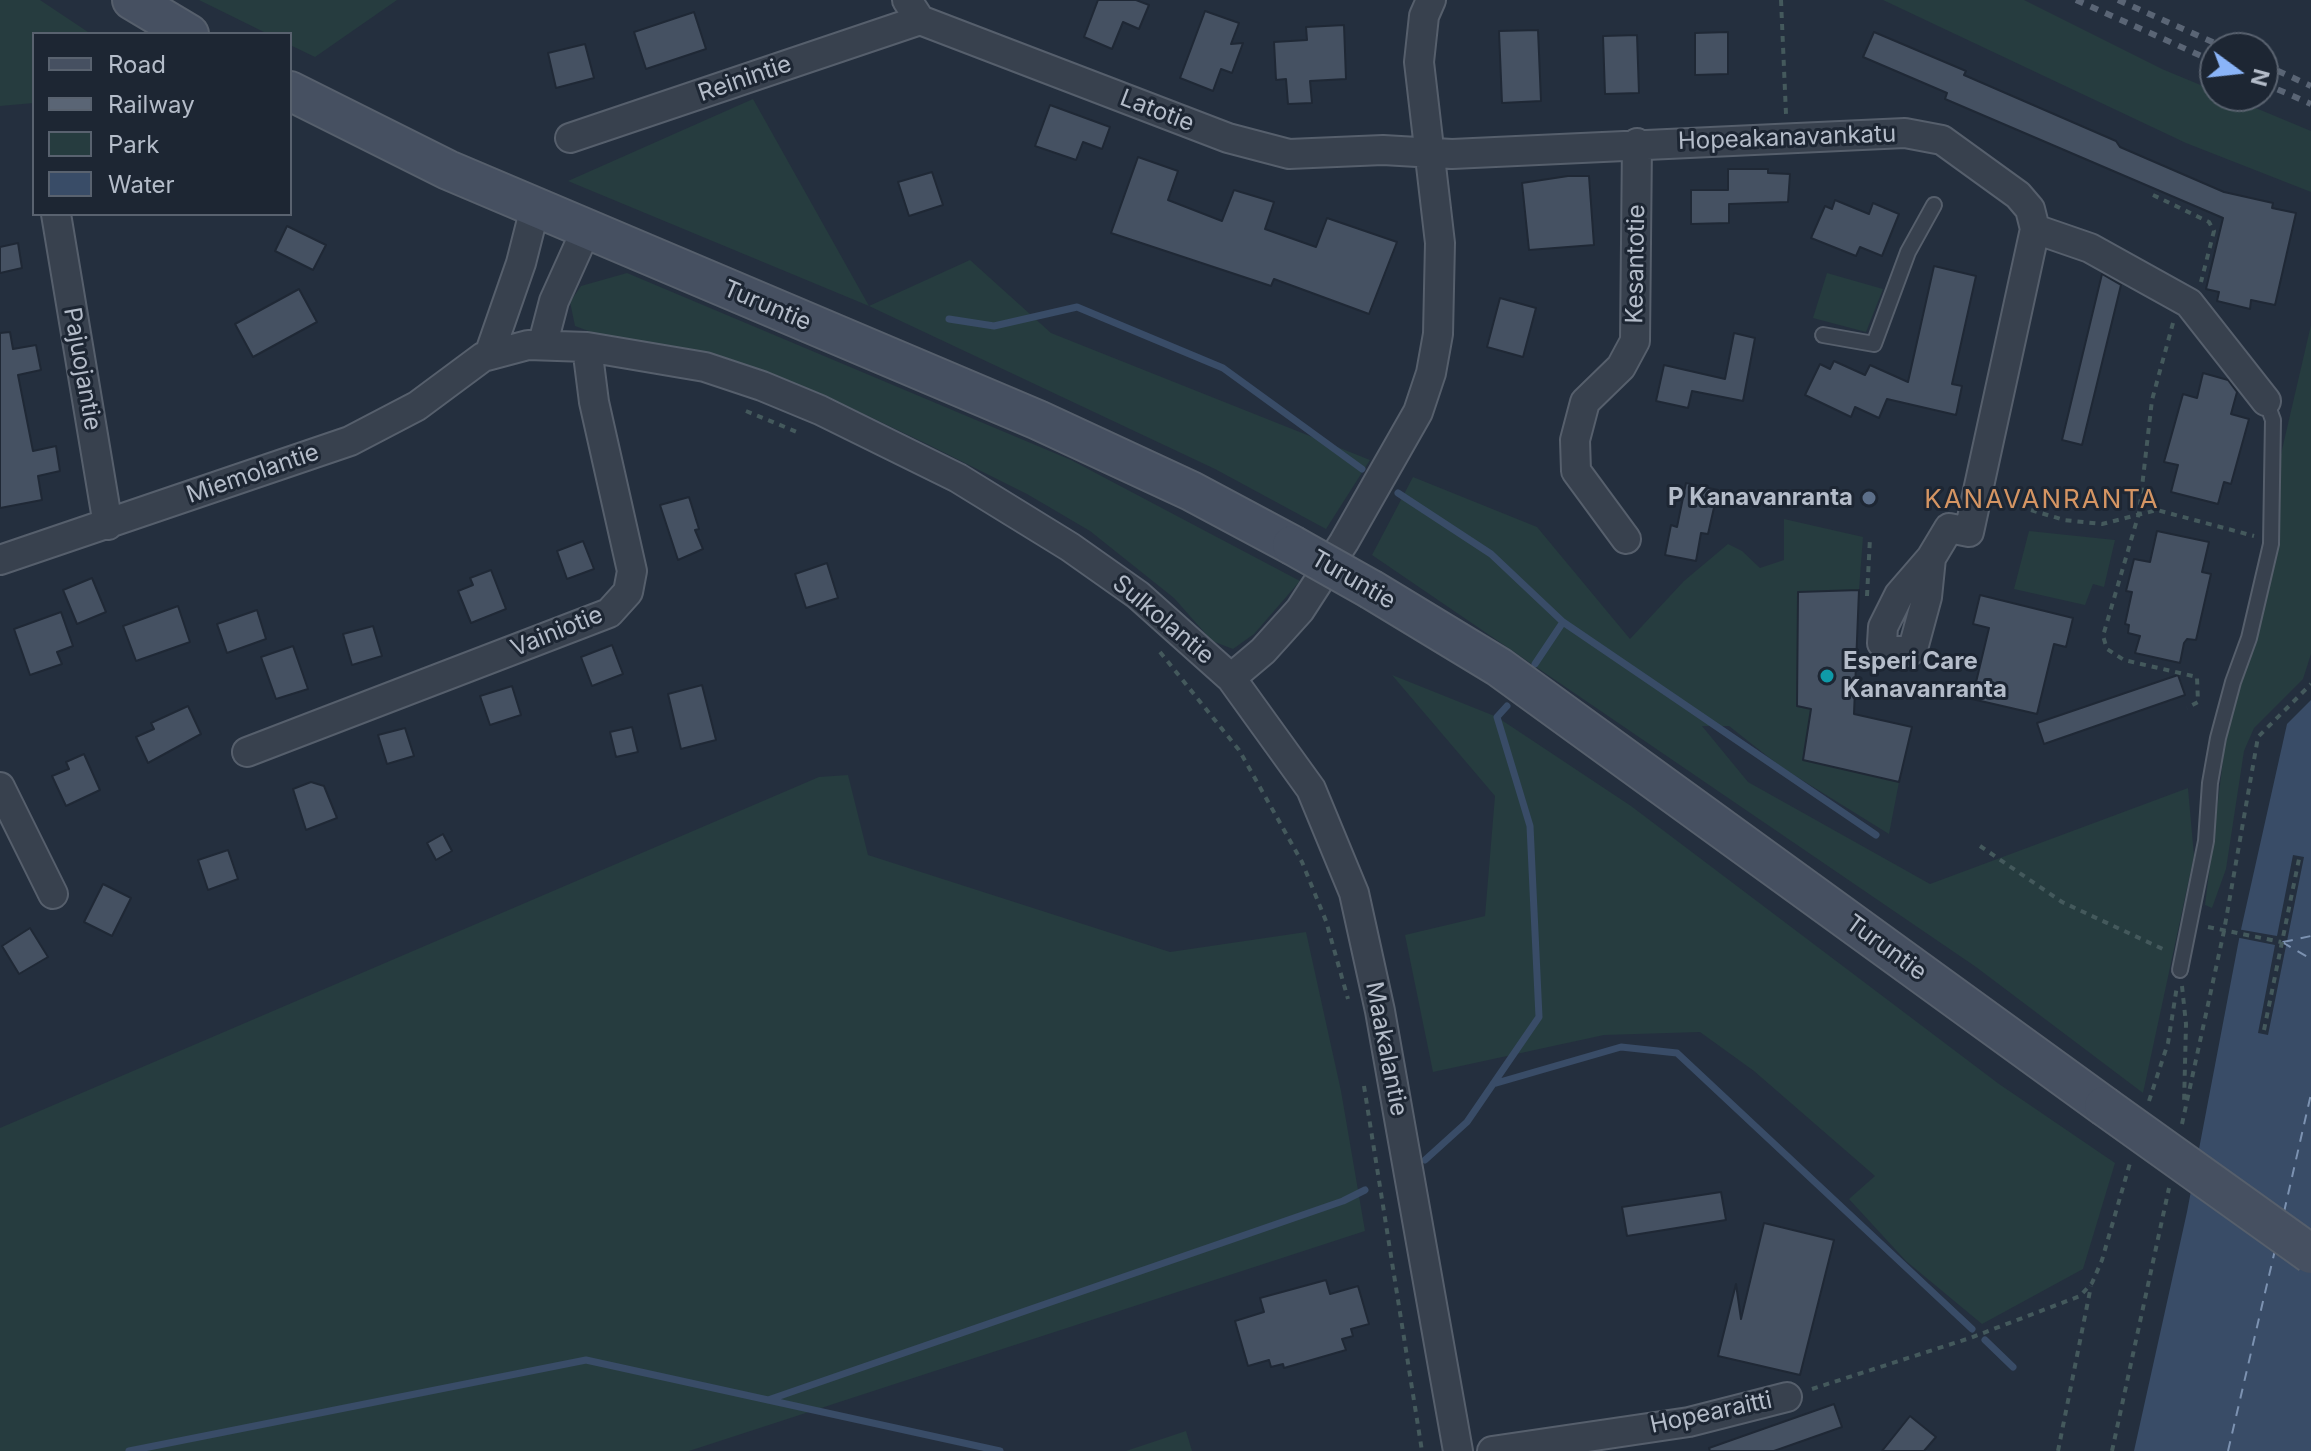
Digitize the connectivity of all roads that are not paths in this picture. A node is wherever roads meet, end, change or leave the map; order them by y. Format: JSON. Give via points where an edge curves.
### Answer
{"nodes":[{"id":1,"x":132,"y":0,"type":"edge"},
{"id":2,"x":1431,"y":0,"type":"edge"},
{"id":3,"x":914,"y":10,"type":"edge"},
{"id":4,"x":186,"y":32,"type":"edge"},
{"id":5,"x":292,"y":92,"type":"edge"},
{"id":6,"x":570,"y":138,"type":"dead end"},
{"id":7,"x":1637,"y":143,"type":"junction"},
{"id":8,"x":1428,"y":152,"type":"junction"},
{"id":9,"x":1934,"y":205,"type":"dead end"},
{"id":10,"x":535,"y":208,"type":"junction"},
{"id":11,"x":56,"y":216,"type":"edge"},
{"id":12,"x":2035,"y":229,"type":"junction"},
{"id":13,"x":586,"y":230,"type":"junction"},
{"id":14,"x":1823,"y":335,"type":"dead end"},
{"id":15,"x":543,"y":343,"type":"junction"},
{"id":16,"x":587,"y":347,"type":"junction"},
{"id":17,"x":489,"y":355,"type":"junction"},
{"id":18,"x":2266,"y":401,"type":"joint"},
{"id":19,"x":108,"y":525,"type":"junction"},
{"id":20,"x":1626,"y":539,"type":"dead end"},
{"id":21,"x":1931,"y":558,"type":"dead end"},
{"id":22,"x":0,"y":560,"type":"edge"},
{"id":23,"x":1231,"y":678,"type":"junction"},
{"id":24,"x":247,"y":752,"type":"dead end"},
{"id":25,"x":0,"y":787,"type":"edge"},
{"id":26,"x":53,"y":894,"type":"dead end"},
{"id":27,"x":2181,"y":964,"type":"road end"},
{"id":28,"x":2311,"y":1254,"type":"edge"},
{"id":29,"x":1787,"y":1397,"type":"road end"},
{"id":30,"x":1458,"y":1451,"type":"edge"},
{"id":31,"x":1492,"y":1451,"type":"edge"}],
"edges":[{"from":1,"to":4,"type":"main road"},
{"from":2,"to":8,"type":"street","name":"Sulkolantie","via":[[1419,62]]},
{"from":3,"to":6,"type":"street","name":"Reinintie"},
{"from":3,"to":8,"type":"street","name":"Latotie","via":[[1258,147],[1289,154]]},
{"from":5,"to":10,"type":"main road","name":"Turuntie"},
{"from":7,"to":8,"type":"street","name":"Hopeakanavankatu"},
{"from":7,"to":12,"type":"street","name":"Hopeakanavankatu","via":[[1905,133],[1942,140],[2018,195],[2030,209]]},
{"from":7,"to":20,"type":"street","name":"Kesantotie","via":[[1635,341],[1621,367],[1585,402],[1575,440],[1576,471]]},
{"from":8,"to":23,"type":"street","name":"Sulkolantie","via":[[1440,288],[1438,334],[1418,412],[1300,610]]},
{"from":9,"to":14,"type":"lane","via":[[1908,252],[1874,344]]},
{"from":10,"to":13,"type":"main road","name":"Turuntie"},
{"from":10,"to":17,"type":"street"},
{"from":11,"to":19,"type":"street","name":"Pajuojantie"},
{"from":12,"to":18,"type":"street","via":[[2090,248],[2186,303]]},
{"from":12,"to":21,"type":"street","via":[[1969,532],[1949,528]]},
{"from":13,"to":15,"type":"street","via":[[554,301]]},
{"from":13,"to":28,"type":"main road","name":"Turuntie","bridge":true,"via":[[1038,420],[1191,491],[1372,590],[1499,667]]},
{"from":15,"to":16,"type":"street","name":"Sulkolantie"},
{"from":15,"to":17,"type":"street","name":"Miemolantie"},
{"from":16,"to":23,"type":"street","name":"Sulkolantie","via":[[705,367],[762,386],[958,478],[1138,595]]},
{"from":16,"to":24,"type":"street","name":"Vainiotie","via":[[632,571],[628,592],[609,613]]},
{"from":17,"to":19,"type":"street","name":"Miemolantie","via":[[417,406],[350,441]]},
{"from":18,"to":27,"type":"lane","via":[[2273,420],[2270,540],[2249,638],[2218,738],[2206,841]]},
{"from":19,"to":22,"type":"street","name":"Miemolantie"},
{"from":23,"to":30,"type":"street","name":"Maakalantie","via":[[1311,789],[1354,893]]},
{"from":25,"to":26,"type":"street"},
{"from":29,"to":31,"type":"street","name":"Hopearaitti","via":[[1689,1422]]}]}
